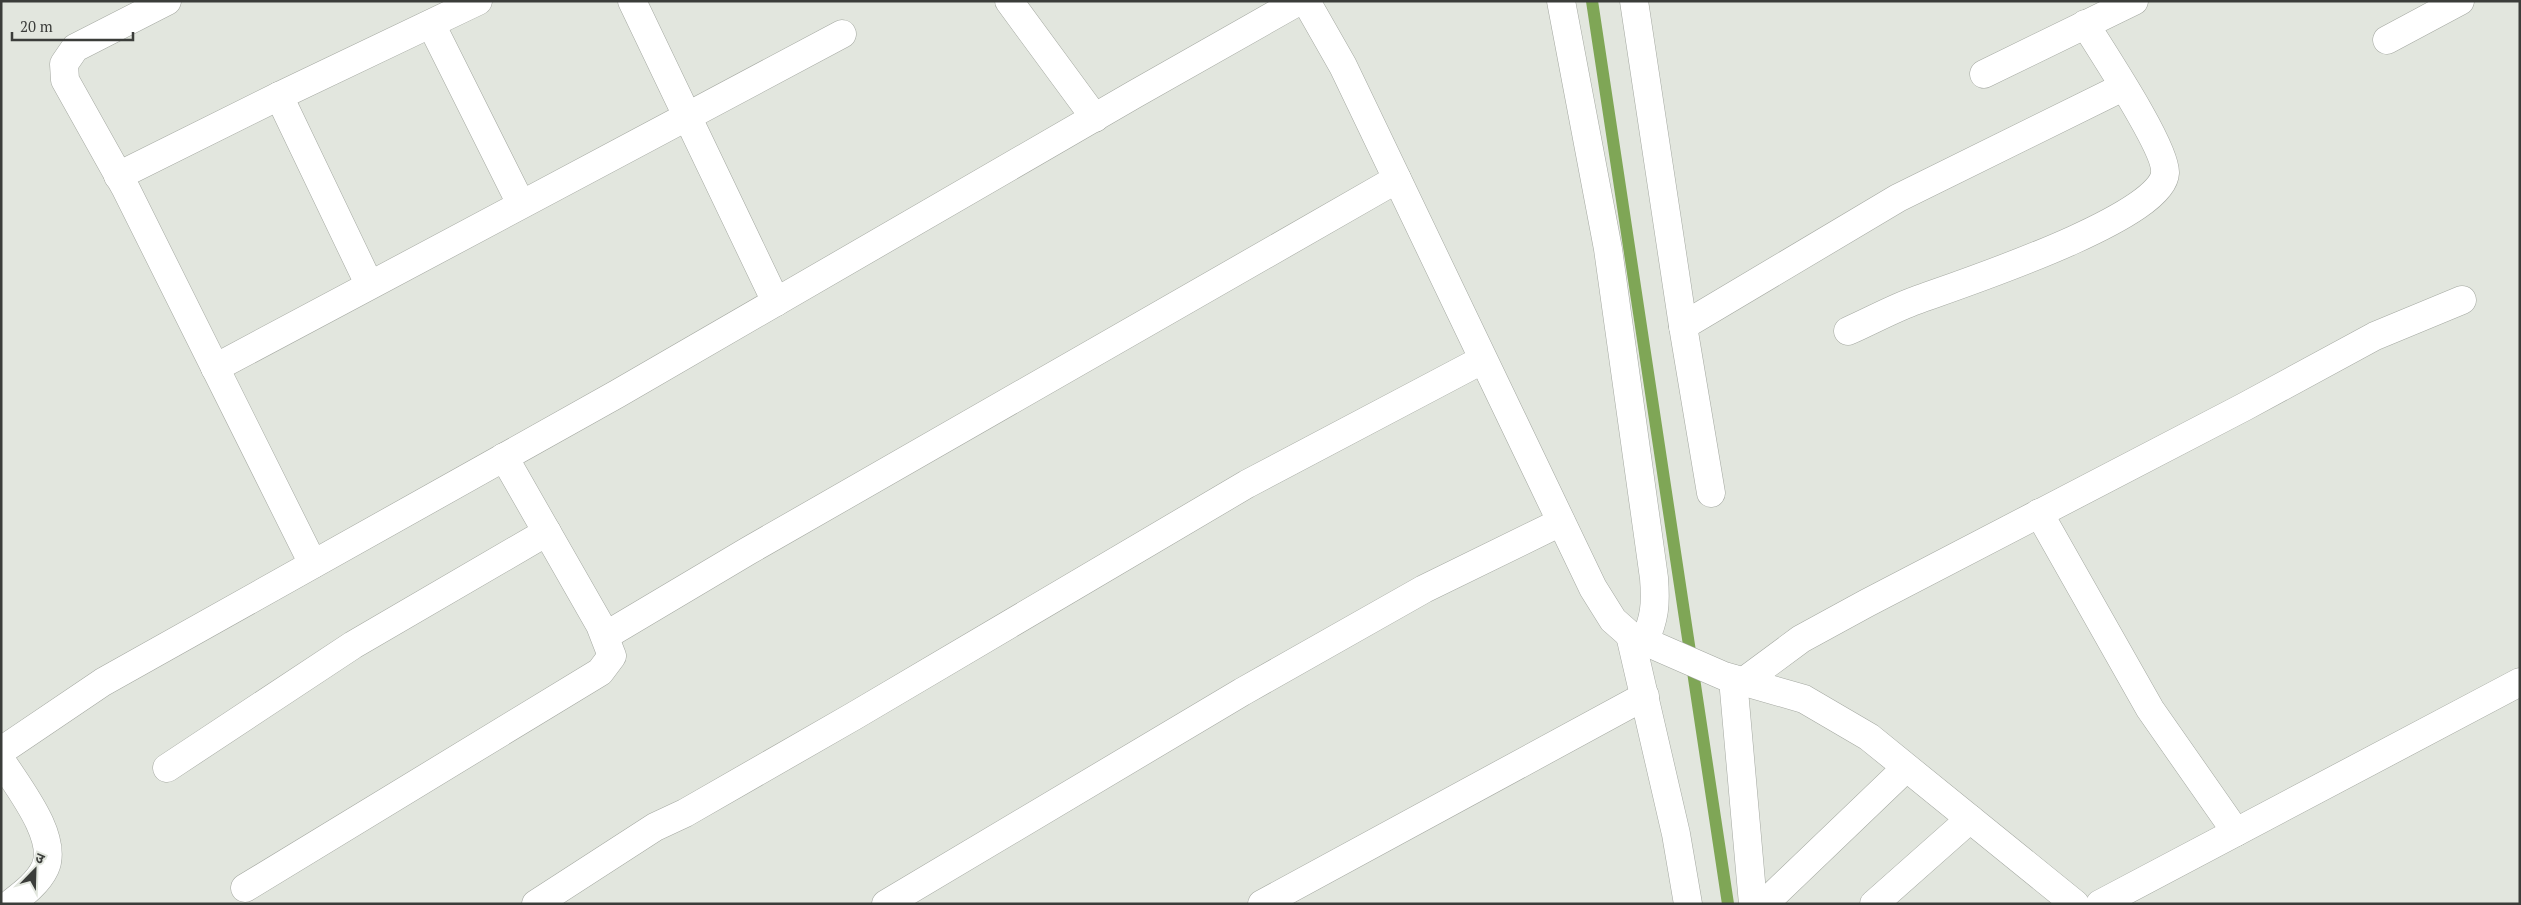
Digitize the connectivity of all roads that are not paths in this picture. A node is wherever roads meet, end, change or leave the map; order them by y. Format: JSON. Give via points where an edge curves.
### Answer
{"nodes":[{"id":1,"x":167,"y":1,"type":"edge"},
{"id":2,"x":478,"y":1,"type":"edge"},
{"id":3,"x":632,"y":1,"type":"edge"},
{"id":4,"x":1009,"y":1,"type":"edge"},
{"id":5,"x":1299,"y":1,"type":"edge"},
{"id":6,"x":1306,"y":1,"type":"edge"},
{"id":7,"x":1561,"y":1,"type":"edge"},
{"id":8,"x":1634,"y":1,"type":"edge"},
{"id":9,"x":2134,"y":1,"type":"edge"},
{"id":10,"x":2460,"y":1,"type":"edge"},
{"id":11,"x":431,"y":24,"type":"junction"},
{"id":12,"x":2085,"y":24,"type":"junction"},
{"id":13,"x":842,"y":34,"type":"dead end"},
{"id":14,"x":2387,"y":40,"type":"dead end"},
{"id":15,"x":1984,"y":74,"type":"dead end"},
{"id":16,"x":2123,"y":87,"type":"junction"},
{"id":17,"x":278,"y":96,"type":"junction"},
{"id":18,"x":686,"y":116,"type":"junction"},
{"id":19,"x":1095,"y":118,"type":"junction"},
{"id":20,"x":118,"y":176,"type":"junction"},
{"id":21,"x":1396,"y":179,"type":"junction"},
{"id":22,"x":521,"y":204,"type":"junction"},
{"id":23,"x":369,"y":284,"type":"junction"},
{"id":24,"x":2462,"y":300,"type":"dead end"},
{"id":25,"x":776,"y":302,"type":"junction"},
{"id":26,"x":1683,"y":326,"type":"junction"},
{"id":27,"x":1848,"y":331,"type":"dead end"},
{"id":28,"x":1482,"y":360,"type":"junction"},
{"id":29,"x":215,"y":368,"type":"junction"},
{"id":30,"x":504,"y":457,"type":"junction"},
{"id":31,"x":1711,"y":493,"type":"dead end"},
{"id":32,"x":2039,"y":513,"type":"junction"},
{"id":33,"x":1561,"y":522,"type":"junction"},
{"id":34,"x":547,"y":532,"type":"junction"},
{"id":35,"x":313,"y":564,"type":"junction"},
{"id":36,"x":605,"y":636,"type":"junction"},
{"id":37,"x":1643,"y":642,"type":"junction"},
{"id":38,"x":1733,"y":679,"type":"junction"},
{"id":39,"x":2520,"y":682,"type":"edge"},
{"id":40,"x":1644,"y":696,"type":"junction"},
{"id":41,"x":1,"y":750,"type":"edge"},
{"id":42,"x":1,"y":760,"type":"edge"},
{"id":43,"x":167,"y":768,"type":"dead end"},
{"id":44,"x":1906,"y":768,"type":"junction"},
{"id":45,"x":1970,"y":819,"type":"junction"},
{"id":46,"x":2236,"y":832,"type":"junction"},
{"id":47,"x":245,"y":888,"type":"dead end"},
{"id":48,"x":10,"y":904,"type":"edge"},
{"id":49,"x":536,"y":904,"type":"edge"},
{"id":50,"x":886,"y":904,"type":"edge"},
{"id":51,"x":1262,"y":904,"type":"edge"},
{"id":52,"x":1688,"y":904,"type":"edge"},
{"id":53,"x":1753,"y":904,"type":"edge"},
{"id":54,"x":1764,"y":904,"type":"edge"},
{"id":55,"x":1874,"y":904,"type":"edge"},
{"id":56,"x":2075,"y":904,"type":"edge"},
{"id":57,"x":2100,"y":904,"type":"edge"}],
"edges":[{"from":1,"to":20,"type":"street","via":[[75,48],[64,64],[65,80]]},
{"from":2,"to":11,"type":"street"},
{"from":3,"to":18,"type":"street"},
{"from":4,"to":19,"type":"street"},
{"from":5,"to":19,"type":"street"},
{"from":6,"to":21,"type":"street","via":[[1343,66]]},
{"from":7,"to":37,"type":"street","via":[[1608,249],[1654,578],[1653,623]]},
{"from":8,"to":26,"type":"street"},
{"from":9,"to":12,"type":"street"},
{"from":10,"to":14,"type":"street"},
{"from":11,"to":17,"type":"street"},
{"from":11,"to":22,"type":"street"},
{"from":12,"to":15,"type":"street"},
{"from":12,"to":16,"type":"street"},
{"from":13,"to":18,"type":"street"},
{"from":16,"to":26,"type":"street","via":[[1898,198]]},
{"from":16,"to":27,"type":"street","via":[[2165,164],[2166,176],[2144,202],[2082,238],[1916,300]]},
{"from":17,"to":20,"type":"street"},
{"from":17,"to":23,"type":"street"},
{"from":18,"to":22,"type":"street"},
{"from":18,"to":25,"type":"street"},
{"from":19,"to":25,"type":"street"},
{"from":20,"to":29,"type":"street"},
{"from":21,"to":28,"type":"street"},
{"from":21,"to":36,"type":"street"},
{"from":22,"to":23,"type":"street"},
{"from":23,"to":29,"type":"street"},
{"from":24,"to":32,"type":"street","via":[[2375,336]]},
{"from":25,"to":30,"type":"street"},
{"from":26,"to":31,"type":"street"},
{"from":28,"to":33,"type":"street"},
{"from":28,"to":49,"type":"street","via":[[1247,484],[863,711],[655,827]]},
{"from":29,"to":35,"type":"street"},
{"from":30,"to":34,"type":"street"},
{"from":30,"to":35,"type":"street"},
{"from":32,"to":38,"type":"street","via":[[1801,639]]},
{"from":32,"to":46,"type":"street","via":[[2150,709]]},
{"from":33,"to":37,"type":"street","via":[[1593,588],[1613,620]]},
{"from":33,"to":50,"type":"street","via":[[1424,589],[1242,692]]},
{"from":34,"to":36,"type":"street"},
{"from":34,"to":43,"type":"street","via":[[353,645]]},
{"from":35,"to":41,"type":"street","via":[[103,682]]},
{"from":36,"to":47,"type":"street","via":[[612,656],[600,672]]},
{"from":37,"to":38,"type":"street"},
{"from":37,"to":40,"type":"street"},
{"from":38,"to":44,"type":"street","via":[[1804,699],[1869,737]]},
{"from":38,"to":53,"type":"street"},
{"from":39,"to":46,"type":"street"},
{"from":40,"to":51,"type":"street"},
{"from":40,"to":52,"type":"street","via":[[1676,834]]},
{"from":42,"to":48,"type":"street","via":[[46,834],[50,853],[40,876]]},
{"from":44,"to":45,"type":"street"},
{"from":44,"to":54,"type":"street"},
{"from":45,"to":55,"type":"street"},
{"from":45,"to":56,"type":"street"},
{"from":46,"to":57,"type":"street"}]}
